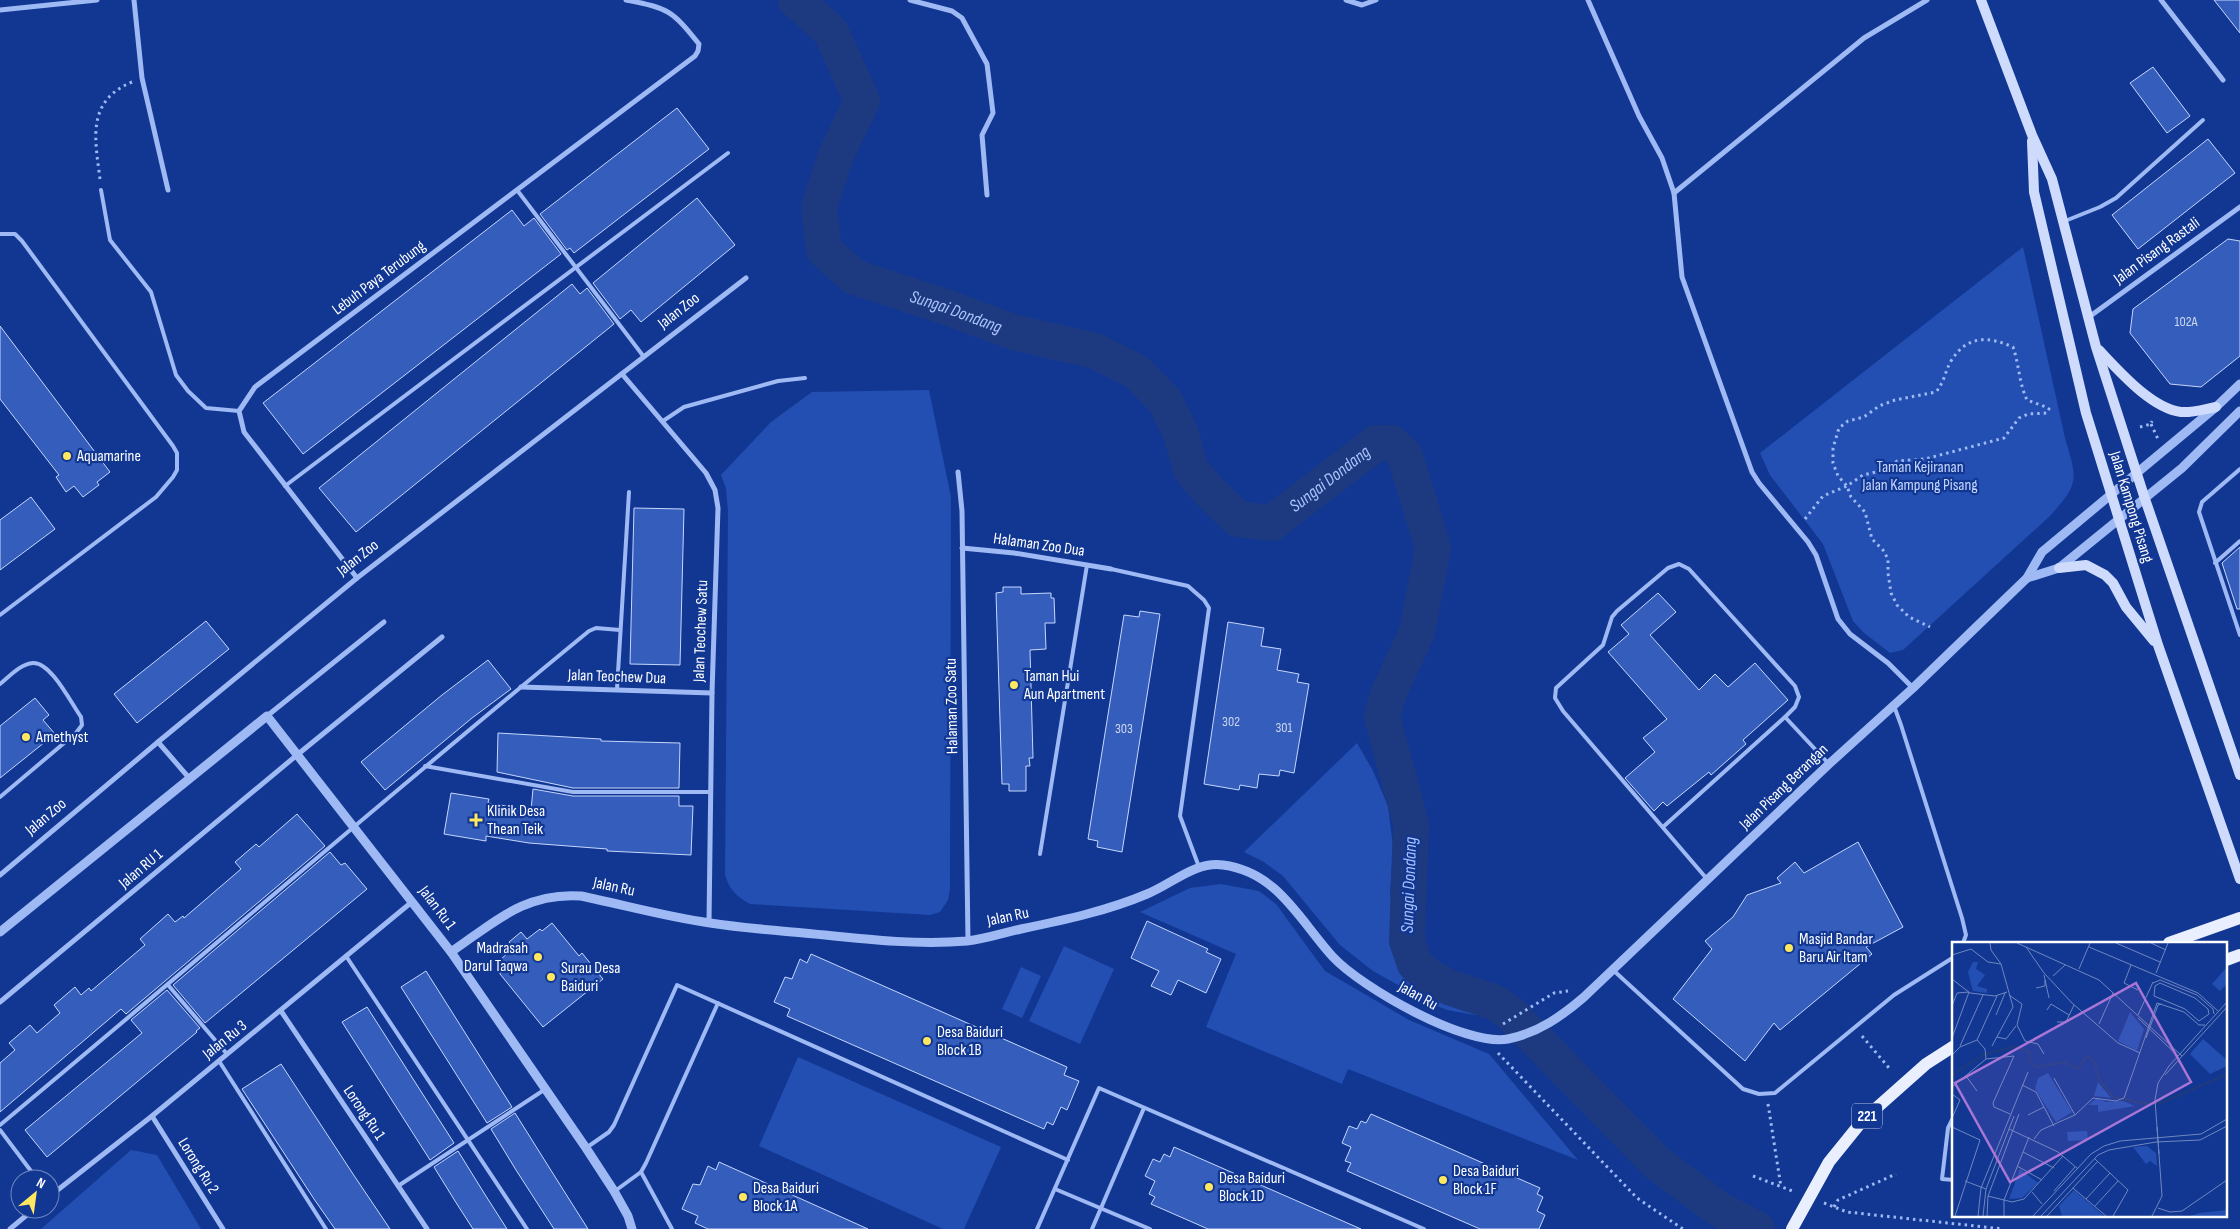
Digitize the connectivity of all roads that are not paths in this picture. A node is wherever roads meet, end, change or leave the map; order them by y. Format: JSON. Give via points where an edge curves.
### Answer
{"nodes":[{"id":1,"x":96,"y":0,"type":"edge"},
{"id":2,"x":134,"y":0,"type":"edge"},
{"id":3,"x":626,"y":0,"type":"edge"},
{"id":4,"x":910,"y":0,"type":"edge"},
{"id":5,"x":1346,"y":0,"type":"edge"},
{"id":6,"x":1376,"y":0,"type":"edge"},
{"id":7,"x":1588,"y":0,"type":"edge"},
{"id":8,"x":1927,"y":0,"type":"edge"},
{"id":9,"x":1981,"y":0,"type":"edge"},
{"id":10,"x":2161,"y":0,"type":"edge"},
{"id":11,"x":0,"y":10,"type":"edge"},
{"id":12,"x":2223,"y":80,"type":"dead end"},
{"id":13,"x":2203,"y":120,"type":"dead end"},
{"id":14,"x":2032,"y":135,"type":"junction"},
{"id":15,"x":728,"y":153,"type":"dead end"},
{"id":16,"x":101,"y":190,"type":"road end"},
{"id":17,"x":168,"y":190,"type":"dead end"},
{"id":18,"x":517,"y":190,"type":"junction"},
{"id":19,"x":1674,"y":193,"type":"junction"},
{"id":20,"x":987,"y":195,"type":"dead end"},
{"id":21,"x":2240,"y":206,"type":"edge"},
{"id":22,"x":2063,"y":222,"type":"junction"},
{"id":23,"x":0,"y":234,"type":"edge"},
{"id":24,"x":576,"y":268,"type":"junction"},
{"id":25,"x":746,"y":278,"type":"dead end"},
{"id":26,"x":2089,"y":317,"type":"junction"},
{"id":27,"x":2096,"y":348,"type":"junction"},
{"id":28,"x":644,"y":357,"type":"junction"},
{"id":29,"x":622,"y":374,"type":"junction"},
{"id":30,"x":805,"y":378,"type":"dead end"},
{"id":31,"x":2240,"y":384,"type":"edge"},
{"id":32,"x":2216,"y":407,"type":"junction"},
{"id":33,"x":239,"y":411,"type":"junction"},
{"id":34,"x":2240,"y":411,"type":"edge"},
{"id":35,"x":663,"y":421,"type":"junction"},
{"id":36,"x":2240,"y":469,"type":"edge"},
{"id":37,"x":958,"y":472,"type":"dead end"},
{"id":38,"x":2138,"y":472,"type":"junction"},
{"id":39,"x":285,"y":486,"type":"junction"},
{"id":40,"x":629,"y":492,"type":"dead end"},
{"id":41,"x":2111,"y":494,"type":"junction"},
{"id":42,"x":2145,"y":499,"type":"junction"},
{"id":43,"x":2120,"y":519,"type":"junction"},
{"id":44,"x":2240,"y":541,"type":"edge"},
{"id":45,"x":962,"y":548,"type":"junction"},
{"id":46,"x":2215,"y":563,"type":"junction"},
{"id":47,"x":1087,"y":565,"type":"junction"},
{"id":48,"x":2059,"y":568,"type":"junction"},
{"id":49,"x":1111,"y":569,"type":"joint"},
{"id":50,"x":356,"y":578,"type":"junction"},
{"id":51,"x":2027,"y":578,"type":"junction"},
{"id":52,"x":0,"y":615,"type":"edge"},
{"id":53,"x":384,"y":622,"type":"dead end"},
{"id":54,"x":620,"y":630,"type":"junction"},
{"id":55,"x":2240,"y":635,"type":"edge"},
{"id":56,"x":442,"y":637,"type":"dead end"},
{"id":57,"x":2158,"y":645,"type":"junction"},
{"id":58,"x":0,"y":684,"type":"edge"},
{"id":59,"x":521,"y":687,"type":"junction"},
{"id":60,"x":1913,"y":688,"type":"junction"},
{"id":61,"x":616,"y":689,"type":"junction"},
{"id":62,"x":712,"y":693,"type":"junction"},
{"id":63,"x":1894,"y":706,"type":"junction"},
{"id":64,"x":267,"y":716,"type":"junction"},
{"id":65,"x":1785,"y":717,"type":"junction"},
{"id":66,"x":158,"y":742,"type":"junction"},
{"id":67,"x":297,"y":754,"type":"junction"},
{"id":68,"x":1829,"y":764,"type":"junction"},
{"id":69,"x":425,"y":766,"type":"junction"},
{"id":70,"x":2240,"y":775,"type":"edge"},
{"id":71,"x":190,"y":779,"type":"junction"},
{"id":72,"x":711,"y":792,"type":"junction"},
{"id":73,"x":0,"y":797,"type":"edge"},
{"id":74,"x":353,"y":826,"type":"junction"},
{"id":75,"x":1663,"y":827,"type":"junction"},
{"id":76,"x":1040,"y":854,"type":"dead end"},
{"id":77,"x":1199,"y":867,"type":"junction"},
{"id":78,"x":0,"y":875,"type":"edge"},
{"id":79,"x":2240,"y":879,"type":"edge"},
{"id":80,"x":1708,"y":880,"type":"junction"},
{"id":81,"x":413,"y":901,"type":"junction"},
{"id":82,"x":2240,"y":918,"type":"edge"},
{"id":83,"x":708,"y":923,"type":"junction"},
{"id":84,"x":0,"y":932,"type":"edge"},
{"id":85,"x":968,"y":941,"type":"junction"},
{"id":86,"x":1964,"y":942,"type":"edge"},
{"id":87,"x":2172,"y":942,"type":"edge"},
{"id":88,"x":452,"y":952,"type":"junction"},
{"id":89,"x":2240,"y":954,"type":"edge"},
{"id":90,"x":346,"y":956,"type":"junction"},
{"id":91,"x":1952,"y":958,"type":"edge"},
{"id":92,"x":2228,"y":959,"type":"edge"},
{"id":93,"x":1613,"y":970,"type":"junction"},
{"id":94,"x":168,"y":985,"type":"junction"},
{"id":95,"x":0,"y":1002,"type":"edge"},
{"id":96,"x":718,"y":1003,"type":"junction"},
{"id":97,"x":281,"y":1011,"type":"junction"},
{"id":98,"x":1561,"y":1016,"type":"joint"},
{"id":99,"x":1952,"y":1048,"type":"edge"},
{"id":100,"x":227,"y":1054,"type":"junction"},
{"id":101,"x":219,"y":1061,"type":"junction"},
{"id":102,"x":546,"y":1089,"type":"junction"},
{"id":103,"x":1144,"y":1108,"type":"junction"},
{"id":104,"x":152,"y":1116,"type":"junction"},
{"id":105,"x":1952,"y":1120,"type":"edge"},
{"id":106,"x":0,"y":1125,"type":"edge"},
{"id":107,"x":0,"y":1130,"type":"edge"},
{"id":108,"x":468,"y":1140,"type":"junction"},
{"id":109,"x":586,"y":1148,"type":"junction"},
{"id":110,"x":1068,"y":1160,"type":"junction"},
{"id":111,"x":29,"y":1169,"type":"edge"},
{"id":112,"x":641,"y":1172,"type":"junction"},
{"id":113,"x":1952,"y":1180,"type":"edge"},
{"id":114,"x":398,"y":1186,"type":"junction"},
{"id":115,"x":60,"y":1188,"type":"edge"},
{"id":116,"x":1055,"y":1189,"type":"junction"},
{"id":117,"x":614,"y":1192,"type":"junction"},
{"id":118,"x":1101,"y":1208,"type":"junction"},
{"id":119,"x":22,"y":1219,"type":"edge"},
{"id":120,"x":10,"y":1229,"type":"edge"},
{"id":121,"x":223,"y":1229,"type":"edge"},
{"id":122,"x":326,"y":1229,"type":"edge"},
{"id":123,"x":427,"y":1229,"type":"edge"},
{"id":124,"x":527,"y":1229,"type":"edge"},
{"id":125,"x":632,"y":1229,"type":"edge"},
{"id":126,"x":672,"y":1229,"type":"edge"},
{"id":127,"x":1037,"y":1229,"type":"edge"},
{"id":128,"x":1092,"y":1229,"type":"edge"},
{"id":129,"x":1150,"y":1229,"type":"edge"},
{"id":130,"x":1424,"y":1229,"type":"edge"},
{"id":131,"x":1792,"y":1229,"type":"edge"}],
"edges":[{"from":1,"to":11,"type":"street"},
{"from":2,"to":17,"type":"street","via":[[142,78]]},
{"from":3,"to":18,"type":"street","name":"Lebuh Paya Terubung","via":[[659,6],[671,13],[699,44],[698,51]]},
{"from":4,"to":20,"type":"street","via":[[952,11],[962,18],[987,64],[993,113],[982,135]]},
{"from":5,"to":6,"type":"street","via":[[1362,5]]},
{"from":7,"to":19,"type":"street","via":[[1639,116],[1662,158]]},
{"from":8,"to":19,"type":"street","via":[[1864,38]]},
{"from":9,"to":14,"type":"main road","name":"Jalan Kampong Pisang"},
{"from":10,"to":12,"type":"street"},
{"from":13,"to":22,"type":"lane","via":[[2116,198]]},
{"from":14,"to":22,"type":"main road","name":"Jalan Kampong Pisang","via":[[2052,179]]},
{"from":14,"to":41,"type":"main road","name":"Jalan Kampong Pisang","via":[[2034,192],[2086,412]]},
{"from":15,"to":24,"type":"lane"},
{"from":16,"to":33,"type":"lane","via":[[110,240],[151,292],[176,375],[206,408]]},
{"from":18,"to":24,"type":"lane"},
{"from":18,"to":33,"type":"street","name":"Lebuh Paya Terubung","via":[[255,387]]},
{"from":19,"to":60,"type":"street","via":[[1682,277],[1759,484],[1816,555],[1838,619],[1850,634]]},
{"from":21,"to":26,"type":"street","name":"Jalan Pisang Rastali"},
{"from":22,"to":26,"type":"main road","name":"Jalan Kampong Pisang"},
{"from":23,"to":52,"type":"lane","via":[[15,234],[22,241],[173,446],[178,462],[173,478],[149,504]]},
{"from":24,"to":28,"type":"lane"},
{"from":24,"to":39,"type":"lane"},
{"from":25,"to":28,"type":"street","name":"Jalan Zoo"},
{"from":26,"to":27,"type":"main road","name":"Jalan Kampong Pisang"},
{"from":27,"to":32,"type":"main road","via":[[2138,390],[2160,403],[2180,412]]},
{"from":27,"to":38,"type":"main road","name":"Jalan Kampong Pisang"},
{"from":28,"to":29,"type":"street","name":"Jalan Zoo"},
{"from":29,"to":35,"type":"street","name":"Jalan Teochew Satu"},
{"from":29,"to":50,"type":"street","name":"Jalan Zoo"},
{"from":30,"to":35,"type":"lane","via":[[778,381],[684,407]]},
{"from":31,"to":32,"type":"street","name":"Jalan Pisang Berangan"},
{"from":32,"to":38,"type":"street","name":"Jalan Pisang Berangan"},
{"from":33,"to":39,"type":"street","via":[[244,432]]},
{"from":34,"to":42,"type":"street","name":"Jalan Pisang Berangan"},
{"from":35,"to":62,"type":"street","name":"Jalan Teochew Satu","via":[[706,473],[717,499]]},
{"from":36,"to":46,"type":"lane","via":[[2202,502],[2199,512]]},
{"from":37,"to":45,"type":"street","name":"Halaman Zoo Satu"},
{"from":38,"to":41,"type":"street","name":"Jalan Pisang Berangan"},
{"from":38,"to":42,"type":"main road","name":"Jalan Kampong Pisang"},
{"from":39,"to":50,"type":"street"},
{"from":40,"to":54,"type":"lane"},
{"from":41,"to":43,"type":"main road","name":"Jalan Kampong Pisang"},
{"from":41,"to":51,"type":"street","name":"Jalan Pisang Berangan","via":[[2042,552]]},
{"from":42,"to":43,"type":"street","name":"Jalan Pisang Berangan"},
{"from":42,"to":70,"type":"main road","name":"Jalan Kampong Pisang"},
{"from":43,"to":48,"type":"street","name":"Jalan Pisang Berangan"},
{"from":43,"to":57,"type":"main road","name":"Jalan Kampong Pisang"},
{"from":44,"to":46,"type":"lane"},
{"from":45,"to":47,"type":"street","name":"Halaman Zoo Dua"},
{"from":45,"to":85,"type":"street","name":"Halaman Zoo Satu"},
{"from":46,"to":55,"type":"lane"},
{"from":47,"to":49,"type":"street","name":"Halaman Zoo Dua"},
{"from":47,"to":76,"type":"lane"},
{"from":48,"to":51,"type":"street","name":"Jalan Pisang Berangan"},
{"from":48,"to":57,"type":"main road","via":[[2086,565],[2105,575],[2126,607]]},
{"from":49,"to":77,"type":"lane","via":[[1188,586],[1209,608],[1180,816]]},
{"from":50,"to":66,"type":"street","name":"Jalan Zoo"},
{"from":51,"to":60,"type":"street","name":"Jalan Pisang Berangan"},
{"from":53,"to":64,"type":"street"},
{"from":54,"to":59,"type":"lane","via":[[596,628],[589,631]]},
{"from":54,"to":61,"type":"lane"},
{"from":56,"to":67,"type":"street","name":"Jalan RU 1"},
{"from":57,"to":79,"type":"main road","name":"Jalan Kampong Pisang"},
{"from":58,"to":73,"type":"lane","via":[[20,668],[32,663],[41,664],[49,670],[81,717],[82,725]]},
{"from":59,"to":61,"type":"street","name":"Jalan Teochew Dua"},
{"from":59,"to":69,"type":"lane"},
{"from":60,"to":63,"type":"street","name":"Jalan Pisang Berangan"},
{"from":61,"to":62,"type":"street","name":"Jalan Teochew Dua"},
{"from":62,"to":72,"type":"street","name":"Jalan Teochew Satu"},
{"from":63,"to":68,"type":"street","name":"Jalan Pisang Berangan"},
{"from":63,"to":86,"type":"lane","via":[[1962,918]]},
{"from":64,"to":67,"type":"street","name":"Jalan Ru 1"},
{"from":64,"to":71,"type":"street"},
{"from":65,"to":68,"type":"lane"},
{"from":65,"to":75,"type":"lane"},
{"from":65,"to":75,"type":"lane","via":[[1798,702],[1798,691],[1684,566],[1668,568],[1617,610],[1604,645],[1560,684],[1554,693],[1555,698],[1606,763]]},
{"from":66,"to":71,"type":"street"},
{"from":66,"to":78,"type":"street","name":"Jalan Zoo"},
{"from":67,"to":74,"type":"street","name":"Jalan Ru 1"},
{"from":67,"to":95,"type":"street","name":"Jalan RU 1"},
{"from":68,"to":80,"type":"street","name":"Jalan Pisang Berangan"},
{"from":69,"to":72,"type":"lane","via":[[573,792]]},
{"from":69,"to":74,"type":"lane"},
{"from":71,"to":84,"type":"street"},
{"from":72,"to":83,"type":"street","name":"Jalan Teochew Satu"},
{"from":74,"to":81,"type":"street","name":"Jalan Ru 1"},
{"from":74,"to":94,"type":"lane"},
{"from":75,"to":80,"type":"lane"},
{"from":77,"to":85,"type":"street","name":"Jalan Ru","via":[[1148,894],[1083,916]]},
{"from":77,"to":98,"type":"street","name":"Jalan Ru","via":[[1223,865],[1244,871],[1267,884],[1286,898],[1333,957],[1350,972],[1424,1018],[1496,1040],[1520,1036]]},
{"from":80,"to":93,"type":"street","name":"Jalan Pisang Berangan"},
{"from":81,"to":88,"type":"street","name":"Jalan Ru 1"},
{"from":81,"to":90,"type":"street","name":"Jalan Ru 3"},
{"from":82,"to":87,"type":"main road"},
{"from":83,"to":85,"type":"street","name":"Jalan Ru","via":[[885,941]]},
{"from":83,"to":88,"type":"street","name":"Jalan Ru","via":[[562,894],[518,906]]},
{"from":88,"to":102,"type":"street","name":"Jalan Ru 1"},
{"from":89,"to":92,"type":"main road"},
{"from":90,"to":97,"type":"street","name":"Jalan Ru 3"},
{"from":90,"to":108,"type":"lane"},
{"from":91,"to":93,"type":"lane","via":[[1894,995],[1775,1092],[1766,1094],[1743,1089]]},
{"from":93,"to":98,"type":"street","name":"Jalan Pisang Berangan"},
{"from":94,"to":100,"type":"lane"},
{"from":94,"to":106,"type":"lane"},
{"from":96,"to":109,"type":"lane","via":[[677,984],[614,1125]]},
{"from":96,"to":110,"type":"lane"},
{"from":96,"to":112,"type":"lane"},
{"from":97,"to":100,"type":"street","name":"Jalan Ru 3"},
{"from":97,"to":114,"type":"street","name":"Lorong Ru 1"},
{"from":99,"to":131,"type":"main road","number":"221","via":[[1926,1064],[1863,1120],[1829,1162]]},
{"from":100,"to":101,"type":"street","name":"Jalan Ru 3"},
{"from":101,"to":104,"type":"street","name":"Jalan Ru 3"},
{"from":101,"to":122,"type":"lane"},
{"from":102,"to":108,"type":"lane"},
{"from":102,"to":109,"type":"street","name":"Jalan Ru 1"},
{"from":103,"to":110,"type":"lane","via":[[1099,1088]]},
{"from":103,"to":118,"type":"lane"},
{"from":103,"to":130,"type":"lane"},
{"from":104,"to":115,"type":"street","name":"Jalan Ru 3"},
{"from":104,"to":121,"type":"street","name":"Lorong Ru 2"},
{"from":105,"to":113,"type":"lane","via":[[1948,1128],[1942,1179]]},
{"from":107,"to":111,"type":"lane"},
{"from":108,"to":114,"type":"lane"},
{"from":108,"to":124,"type":"lane"},
{"from":109,"to":117,"type":"street","name":"Jalan Ru 1"},
{"from":110,"to":116,"type":"lane"},
{"from":112,"to":117,"type":"lane"},
{"from":112,"to":126,"type":"lane"},
{"from":114,"to":123,"type":"street","name":"Lorong Ru 1"},
{"from":116,"to":118,"type":"lane"},
{"from":116,"to":127,"type":"lane"},
{"from":117,"to":125,"type":"street","name":"Jalan Ru 1"},
{"from":118,"to":128,"type":"lane"},
{"from":118,"to":129,"type":"lane"},
{"from":119,"to":120,"type":"street"}]}
